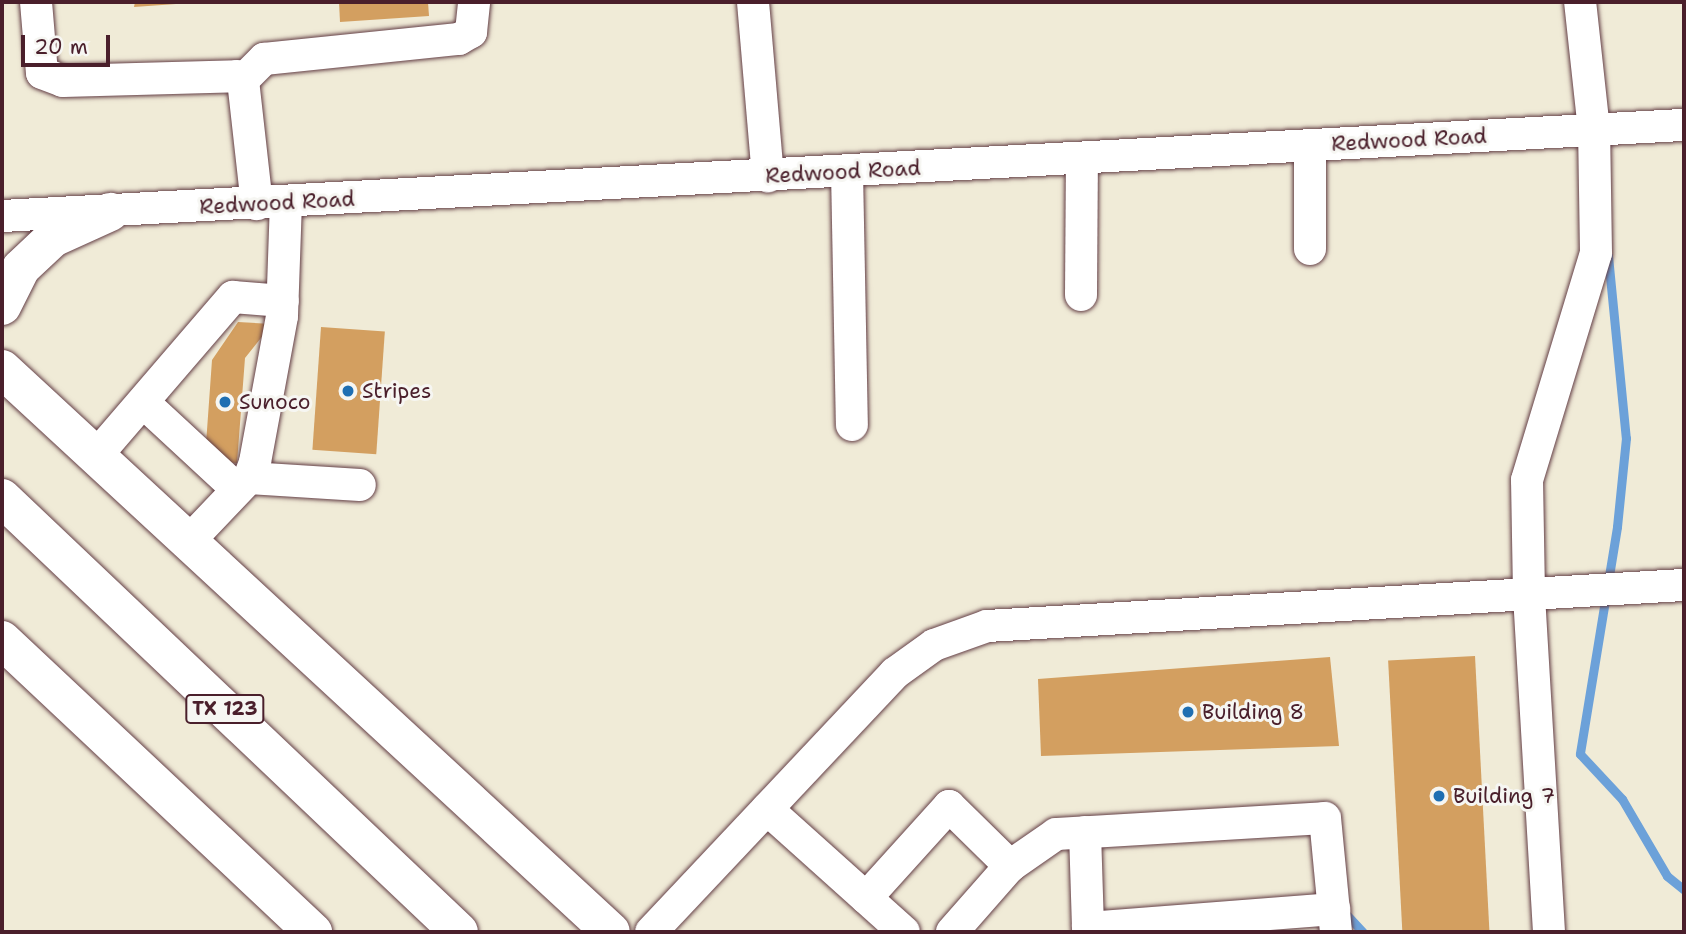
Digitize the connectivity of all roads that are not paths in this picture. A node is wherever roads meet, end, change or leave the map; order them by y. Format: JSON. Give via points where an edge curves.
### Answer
{"nodes":[{"id":1,"x":36,"y":2,"type":"edge"},
{"id":2,"x":474,"y":2,"type":"edge"},
{"id":3,"x":752,"y":2,"type":"edge"},
{"id":4,"x":1580,"y":2,"type":"edge"},
{"id":5,"x":243,"y":80,"type":"junction"},
{"id":6,"x":1684,"y":125,"type":"edge"},
{"id":7,"x":1594,"y":130,"type":"junction"},
{"id":8,"x":1310,"y":146,"type":"junction"},
{"id":9,"x":1082,"y":158,"type":"junction"},
{"id":10,"x":847,"y":171,"type":"junction"},
{"id":11,"x":768,"y":176,"type":"junction"},
{"id":12,"x":271,"y":203,"type":"junction"},
{"id":13,"x":110,"y":212,"type":"junction"},
{"id":14,"x":2,"y":216,"type":"edge"},
{"id":15,"x":1310,"y":249,"type":"dead end"},
{"id":16,"x":1081,"y":295,"type":"dead end"},
{"id":17,"x":283,"y":301,"type":"junction"},
{"id":18,"x":2,"y":306,"type":"edge"},
{"id":19,"x":2,"y":330,"type":"edge"},
{"id":20,"x":11,"y":377,"type":"edge"},
{"id":21,"x":144,"y":403,"type":"junction"},
{"id":22,"x":852,"y":425,"type":"dead end"},
{"id":23,"x":96,"y":457,"type":"junction"},
{"id":24,"x":243,"y":483,"type":"junction"},
{"id":25,"x":360,"y":485,"type":"dead end"},
{"id":26,"x":2,"y":498,"type":"edge"},
{"id":27,"x":188,"y":542,"type":"junction"},
{"id":28,"x":1684,"y":585,"type":"edge"},
{"id":29,"x":1529,"y":594,"type":"junction"},
{"id":30,"x":2,"y":640,"type":"edge"},
{"id":31,"x":767,"y":809,"type":"junction"},
{"id":32,"x":1085,"y":832,"type":"junction"},
{"id":33,"x":1010,"y":866,"type":"junction"},
{"id":34,"x":866,"y":898,"type":"junction"},
{"id":35,"x":1335,"y":921,"type":"edge"},
{"id":36,"x":458,"y":928,"type":"edge"},
{"id":37,"x":313,"y":932,"type":"edge"},
{"id":38,"x":611,"y":932,"type":"edge"},
{"id":39,"x":651,"y":932,"type":"edge"},
{"id":40,"x":904,"y":932,"type":"edge"},
{"id":41,"x":952,"y":932,"type":"edge"},
{"id":42,"x":1549,"y":932,"type":"edge"}],
"edges":[{"from":1,"to":5,"type":"street","via":[[41,73],[63,81],[237,76]]},
{"from":2,"to":5,"type":"street","via":[[471,32],[459,39],[264,59]]},
{"from":3,"to":11,"type":"street"},
{"from":4,"to":7,"type":"street"},
{"from":5,"to":12,"type":"street"},
{"from":6,"to":7,"type":"street","name":"Redwood Road"},
{"from":7,"to":8,"type":"street","name":"Redwood Road"},
{"from":7,"to":29,"type":"street","via":[[1596,253],[1527,480]]},
{"from":8,"to":9,"type":"street","name":"Redwood Road"},
{"from":8,"to":15,"type":"street"},
{"from":9,"to":10,"type":"street","name":"Redwood Road"},
{"from":9,"to":16,"type":"street"},
{"from":10,"to":11,"type":"street","name":"Redwood Road"},
{"from":10,"to":22,"type":"street"},
{"from":11,"to":12,"type":"street","name":"Redwood Road"},
{"from":12,"to":13,"type":"street","name":"Redwood Road"},
{"from":12,"to":17,"type":"street"},
{"from":13,"to":14,"type":"street","name":"Redwood Road"},
{"from":13,"to":18,"type":"main road","via":[[53,238],[21,268]]},
{"from":17,"to":21,"type":"street","via":[[233,297]]},
{"from":17,"to":24,"type":"street"},
{"from":19,"to":20,"type":"main road"},
{"from":20,"to":23,"type":"main road"},
{"from":21,"to":23,"type":"street"},
{"from":21,"to":24,"type":"street"},
{"from":23,"to":27,"type":"main road"},
{"from":24,"to":25,"type":"street"},
{"from":24,"to":27,"type":"street"},
{"from":26,"to":36,"type":"main road","number":"TX 123"},
{"from":27,"to":38,"type":"main road"},
{"from":28,"to":29,"type":"street"},
{"from":29,"to":31,"type":"street","via":[[987,626],[934,645],[895,673]]},
{"from":29,"to":42,"type":"street"},
{"from":30,"to":37,"type":"main road"},
{"from":31,"to":34,"type":"street"},
{"from":31,"to":39,"type":"street"},
{"from":32,"to":33,"type":"street","via":[[1056,834]]},
{"from":32,"to":35,"type":"street","via":[[1088,928]]},
{"from":32,"to":35,"type":"street","via":[[1325,818]]},
{"from":33,"to":34,"type":"street","via":[[949,806]]},
{"from":33,"to":41,"type":"street"},
{"from":34,"to":40,"type":"street"}]}
